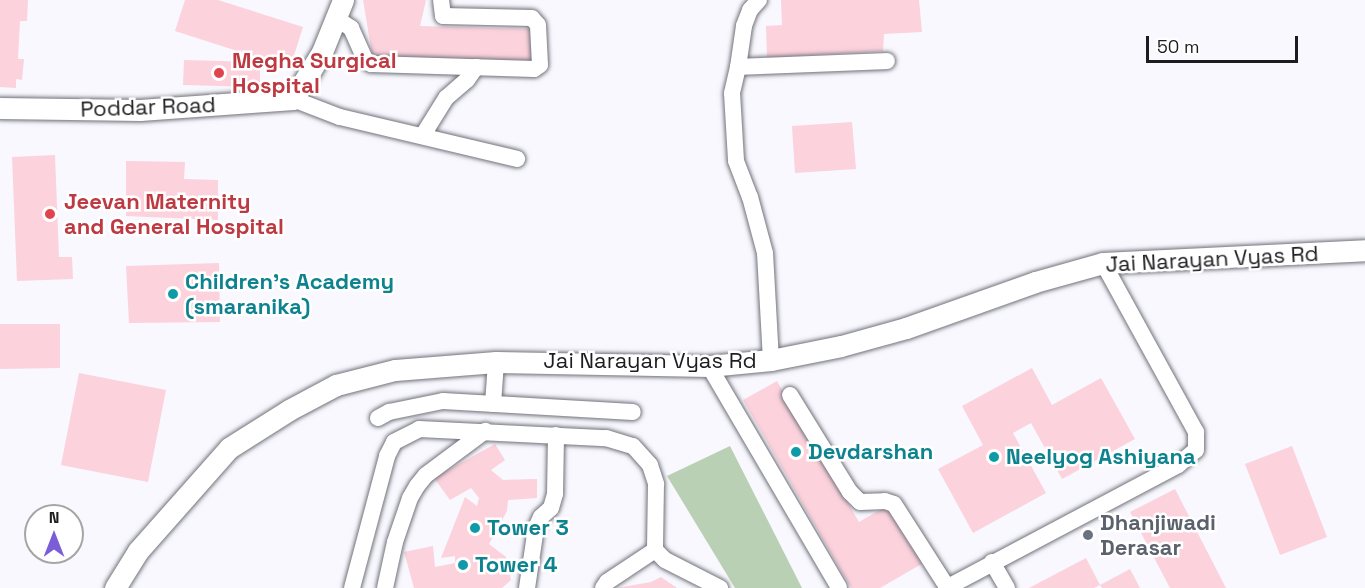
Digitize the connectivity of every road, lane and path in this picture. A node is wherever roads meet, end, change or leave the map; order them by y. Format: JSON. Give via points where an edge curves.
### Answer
{"nodes":[{"id":1,"x":441,"y":0,"type":"edge"},
{"id":2,"x":759,"y":0,"type":"edge"},
{"id":3,"x":340,"y":10,"type":"edge"},
{"id":4,"x":887,"y":61,"type":"dead end"},
{"id":5,"x":476,"y":67,"type":"junction"},
{"id":6,"x":738,"y":67,"type":"junction"},
{"id":7,"x":293,"y":99,"type":"junction"},
{"id":8,"x":0,"y":108,"type":"edge"},
{"id":9,"x":423,"y":135,"type":"junction"},
{"id":10,"x":517,"y":159,"type":"dead end"},
{"id":11,"x":1365,"y":250,"type":"edge"},
{"id":12,"x":1103,"y":263,"type":"junction"},
{"id":13,"x":771,"y":360,"type":"junction"},
{"id":14,"x":496,"y":362,"type":"junction"},
{"id":15,"x":709,"y":366,"type":"junction"},
{"id":16,"x":790,"y":395,"type":"dead end"},
{"id":17,"x":493,"y":404,"type":"junction"},
{"id":18,"x":633,"y":412,"type":"dead end"},
{"id":19,"x":378,"y":418,"type":"dead end"},
{"id":20,"x":485,"y":431,"type":"junction"},
{"id":21,"x":556,"y":435,"type":"junction"},
{"id":22,"x":655,"y":550,"type":"junction"},
{"id":23,"x":992,"y":562,"type":"junction"},
{"id":24,"x":115,"y":588,"type":"edge"},
{"id":25,"x":352,"y":588,"type":"edge"},
{"id":26,"x":385,"y":588,"type":"edge"},
{"id":27,"x":527,"y":588,"type":"edge"},
{"id":28,"x":603,"y":588,"type":"edge"},
{"id":29,"x":720,"y":588,"type":"edge"},
{"id":30,"x":839,"y":588,"type":"edge"},
{"id":31,"x":946,"y":588,"type":"edge"},
{"id":32,"x":1007,"y":588,"type":"edge"}],
"edges":[{"from":1,"to":5,"type":"street","via":[[443,16],[532,18],[538,25],[540,65],[534,69]]},
{"from":2,"to":6,"type":"street","via":[[744,26]]},
{"from":3,"to":5,"type":"street","via":[[371,64]]},
{"from":3,"to":7,"type":"street","via":[[322,52]]},
{"from":4,"to":6,"type":"street"},
{"from":5,"to":9,"type":"street","via":[[446,98]]},
{"from":6,"to":13,"type":"street","via":[[732,93],[736,161],[765,253]]},
{"from":7,"to":8,"type":"street","name":"Poddar Road","via":[[140,110]]},
{"from":7,"to":9,"type":"street","via":[[340,117]]},
{"from":9,"to":10,"type":"street"},
{"from":11,"to":12,"type":"street","name":"Jai Narayan Vyas Rd"},
{"from":12,"to":13,"type":"street","name":"Jai Narayan Vyas Rd","via":[[1035,282],[906,328]]},
{"from":12,"to":23,"type":"street","via":[[1196,432],[1196,450],[1178,465]]},
{"from":13,"to":15,"type":"street","name":"Jai Narayan Vyas Rd"},
{"from":14,"to":15,"type":"street","name":"Jai Narayan Vyas Rd"},
{"from":14,"to":17,"type":"street"},
{"from":14,"to":24,"type":"street","name":"Jai Narayan Vyas Rd","via":[[395,370],[336,385],[289,410],[229,448],[138,551]]},
{"from":15,"to":30,"type":"street"},
{"from":16,"to":31,"type":"street","via":[[850,492],[860,502],[894,504]]},
{"from":17,"to":18,"type":"street"},
{"from":17,"to":19,"type":"street","via":[[443,401]]},
{"from":20,"to":21,"type":"street"},
{"from":20,"to":25,"type":"street","via":[[419,429],[394,442]]},
{"from":20,"to":26,"type":"street","via":[[417,486],[395,542]]},
{"from":21,"to":22,"type":"street","via":[[606,438],[633,446],[650,465],[656,484]]},
{"from":21,"to":27,"type":"street","via":[[555,494],[551,508],[536,528]]},
{"from":22,"to":28,"type":"street"},
{"from":22,"to":29,"type":"street","via":[[664,560]]},
{"from":23,"to":31,"type":"street"},
{"from":23,"to":32,"type":"street"}]}
